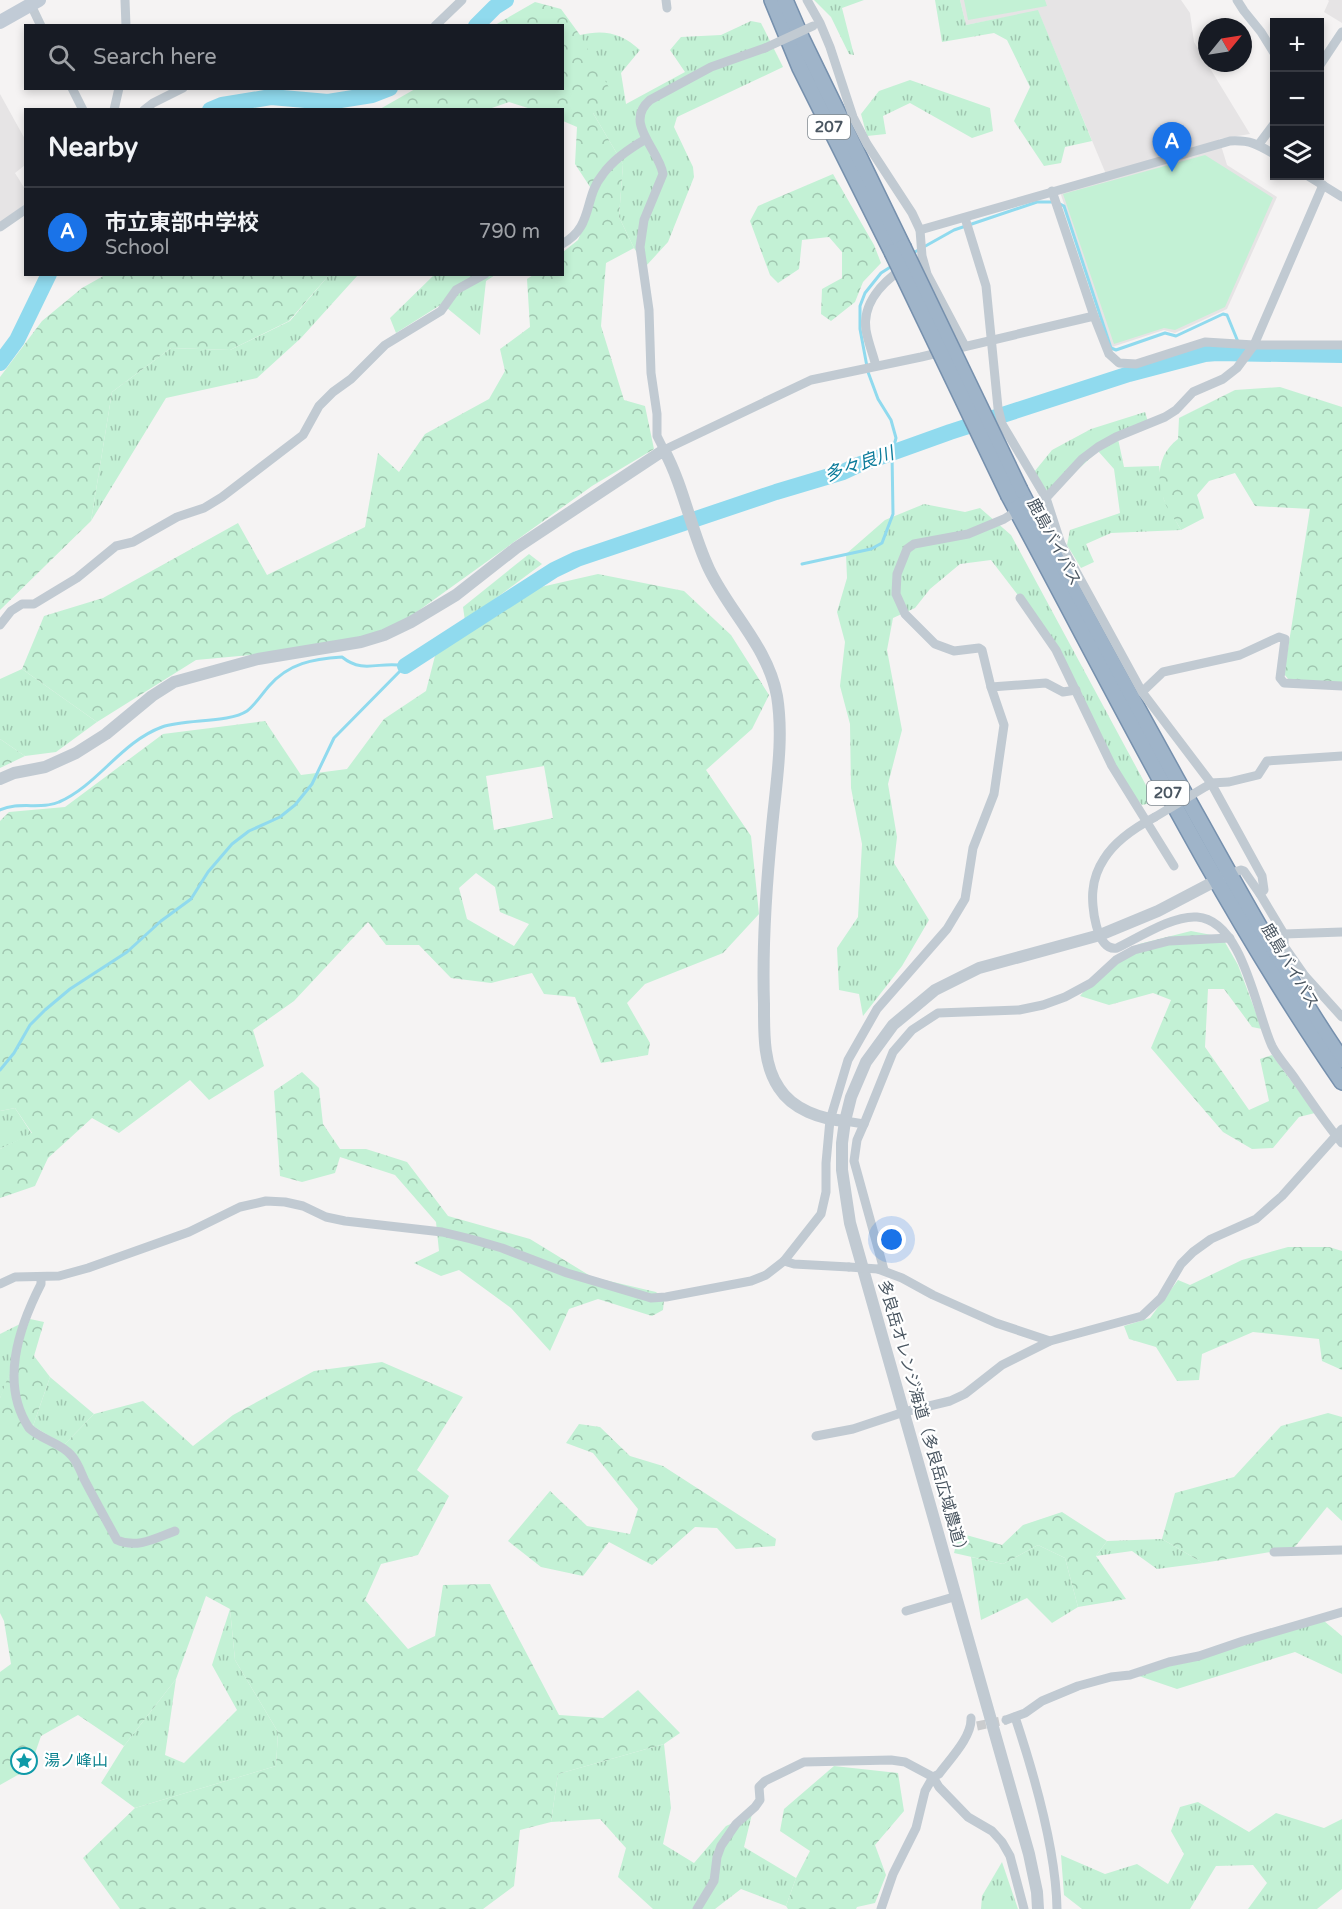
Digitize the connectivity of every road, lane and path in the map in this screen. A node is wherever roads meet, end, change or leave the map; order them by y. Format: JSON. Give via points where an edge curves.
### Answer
{"nodes":[{"id":1,"x":125,"y":0,"type":"edge"},
{"id":2,"x":462,"y":0,"type":"edge"},
{"id":3,"x":771,"y":0,"type":"edge"},
{"id":4,"x":785,"y":0,"type":"edge"},
{"id":5,"x":807,"y":0,"type":"edge"},
{"id":6,"x":1237,"y":0,"type":"edge"},
{"id":7,"x":35,"y":2,"type":"edge"},
{"id":8,"x":0,"y":22,"type":"edge"},
{"id":9,"x":40,"y":24,"type":"edge"},
{"id":10,"x":126,"y":24,"type":"edge"},
{"id":11,"x":437,"y":24,"type":"edge"},
{"id":12,"x":817,"y":25,"type":"junction"},
{"id":13,"x":1342,"y":32,"type":"edge"},
{"id":14,"x":1270,"y":46,"type":"edge"},
{"id":15,"x":1324,"y":58,"type":"edge"},
{"id":16,"x":73,"y":90,"type":"edge"},
{"id":17,"x":119,"y":90,"type":"edge"},
{"id":18,"x":179,"y":90,"type":"edge"},
{"id":19,"x":82,"y":108,"type":"edge"},
{"id":20,"x":114,"y":108,"type":"edge"},
{"id":21,"x":147,"y":108,"type":"edge"},
{"id":22,"x":1273,"y":126,"type":"edge"},
{"id":23,"x":646,"y":139,"type":"junction"},
{"id":24,"x":1259,"y":144,"type":"junction"},
{"id":25,"x":1270,"y":151,"type":"edge"},
{"id":26,"x":1315,"y":180,"type":"edge"},
{"id":27,"x":1323,"y":185,"type":"junction"},
{"id":28,"x":1342,"y":197,"type":"edge"},
{"id":29,"x":1055,"y":198,"type":"junction"},
{"id":30,"x":24,"y":210,"type":"edge"},
{"id":31,"x":965,"y":218,"type":"junction"},
{"id":32,"x":0,"y":227,"type":"edge"},
{"id":33,"x":920,"y":230,"type":"junction"},
{"id":34,"x":564,"y":243,"type":"edge"},
{"id":35,"x":897,"y":250,"type":"junction"},
{"id":36,"x":922,"y":256,"type":"junction"},
{"id":37,"x":480,"y":276,"type":"edge"},
{"id":38,"x":1094,"y":316,"type":"junction"},
{"id":39,"x":992,"y":339,"type":"junction"},
{"id":40,"x":965,"y":345,"type":"junction"},
{"id":41,"x":1246,"y":345,"type":"junction"},
{"id":42,"x":1342,"y":345,"type":"edge"},
{"id":43,"x":876,"y":366,"type":"junction"},
{"id":44,"x":664,"y":450,"type":"junction"},
{"id":45,"x":1046,"y":498,"type":"junction"},
{"id":46,"x":1022,"y":508,"type":"junction"},
{"id":47,"x":1020,"y":598,"type":"dead end"},
{"id":48,"x":0,"y":625,"type":"edge"},
{"id":49,"x":1342,"y":686,"type":"edge"},
{"id":50,"x":991,"y":687,"type":"junction"},
{"id":51,"x":1076,"y":690,"type":"junction"},
{"id":52,"x":1142,"y":692,"type":"junction"},
{"id":53,"x":1342,"y":756,"type":"edge"},
{"id":54,"x":0,"y":779,"type":"edge"},
{"id":55,"x":1208,"y":785,"type":"junction"},
{"id":56,"x":1151,"y":819,"type":"junction"},
{"id":57,"x":1174,"y":866,"type":"dead end"},
{"id":58,"x":1223,"y":877,"type":"junction"},
{"id":59,"x":1260,"y":894,"type":"junction"},
{"id":60,"x":1342,"y":932,"type":"edge"},
{"id":61,"x":1284,"y":934,"type":"junction"},
{"id":62,"x":1100,"y":935,"type":"junction"},
{"id":63,"x":1230,"y":938,"type":"junction"},
{"id":64,"x":1342,"y":1017,"type":"edge"},
{"id":65,"x":1342,"y":1060,"type":"edge"},
{"id":66,"x":1342,"y":1082,"type":"edge"},
{"id":67,"x":830,"y":1120,"type":"junction"},
{"id":68,"x":845,"y":1121,"type":"junction"},
{"id":69,"x":864,"y":1124,"type":"junction"},
{"id":70,"x":1340,"y":1136,"type":"edge"},
{"id":71,"x":784,"y":1260,"type":"junction"},
{"id":72,"x":881,"y":1269,"type":"junction"},
{"id":73,"x":41,"y":1277,"type":"junction"},
{"id":74,"x":0,"y":1284,"type":"edge"},
{"id":75,"x":1050,"y":1341,"type":"junction"},
{"id":76,"x":904,"y":1412,"type":"junction"},
{"id":77,"x":816,"y":1436,"type":"dead end"},
{"id":78,"x":175,"y":1531,"type":"dead end"},
{"id":79,"x":1342,"y":1550,"type":"edge"},
{"id":80,"x":1274,"y":1552,"type":"dead end"},
{"id":81,"x":957,"y":1596,"type":"junction"},
{"id":82,"x":906,"y":1611,"type":"dead end"},
{"id":83,"x":1342,"y":1612,"type":"edge"},
{"id":84,"x":973,"y":1723,"type":"dead end"},
{"id":85,"x":933,"y":1777,"type":"junction"},
{"id":86,"x":697,"y":1909,"type":"edge"},
{"id":87,"x":881,"y":1909,"type":"edge"},
{"id":88,"x":1024,"y":1909,"type":"edge"},
{"id":89,"x":1038,"y":1909,"type":"edge"},
{"id":90,"x":1057,"y":1909,"type":"edge"}],
"edges":[{"from":1,"to":10,"type":"street"},
{"from":2,"to":11,"type":"street"},
{"from":3,"to":35,"type":"highway","name":"鹿島バイパス","number":"207","via":[[800,68]]},
{"from":4,"to":35,"type":"highway","name":"鹿島バイパス","number":"207"},
{"from":5,"to":12,"type":"street"},
{"from":6,"to":14,"type":"street"},
{"from":7,"to":8,"type":"main road"},
{"from":7,"to":9,"type":"street"},
{"from":12,"to":23,"type":"street","bridge":true,"via":[[711,67],[650,100],[640,114]]},
{"from":12,"to":33,"type":"street","via":[[853,117]]},
{"from":13,"to":15,"type":"street"},
{"from":16,"to":19,"type":"street"},
{"from":17,"to":20,"type":"street"},
{"from":18,"to":21,"type":"street"},
{"from":22,"to":24,"type":"street"},
{"from":23,"to":34,"type":"street","via":[[603,173],[579,232]]},
{"from":23,"to":44,"type":"street","via":[[663,174],[644,220],[640,247],[649,310],[657,436]]},
{"from":24,"to":25,"type":"street"},
{"from":24,"to":29,"type":"street","via":[[1230,141]]},
{"from":26,"to":27,"type":"street"},
{"from":27,"to":28,"type":"street"},
{"from":27,"to":41,"type":"street"},
{"from":29,"to":31,"type":"street"},
{"from":29,"to":38,"type":"street"},
{"from":30,"to":32,"type":"street"},
{"from":31,"to":33,"type":"street"},
{"from":31,"to":39,"type":"street","via":[[986,286]]},
{"from":33,"to":36,"type":"street"},
{"from":35,"to":46,"type":"highway","name":"鹿島バイパス","number":"207","bridge":true},
{"from":36,"to":40,"type":"street","via":[[927,274]]},
{"from":36,"to":43,"type":"street","via":[[885,281],[869,303],[865,328]]},
{"from":37,"to":48,"type":"street","via":[[456,290],[441,311],[385,345],[319,406],[303,435],[222,497],[133,542],[116,546],[77,578],[34,604],[22,604],[11,611]]},
{"from":38,"to":39,"type":"street"},
{"from":38,"to":41,"type":"street","via":[[1109,354],[1119,363],[1137,364],[1205,342]]},
{"from":39,"to":40,"type":"street"},
{"from":39,"to":45,"type":"street","via":[[1002,424]]},
{"from":40,"to":43,"type":"street"},
{"from":41,"to":42,"type":"street"},
{"from":41,"to":45,"type":"street","via":[[1244,360],[1230,374],[1193,392],[1165,417],[1098,447]]},
{"from":43,"to":44,"type":"street","via":[[811,380]]},
{"from":44,"to":54,"type":"street","via":[[411,622],[362,642],[258,659],[174,682],[76,753],[45,767]]},
{"from":44,"to":67,"type":"street","via":[[709,569],[762,652],[771,674],[780,742],[764,909],[767,1058],[779,1089],[790,1101]]},
{"from":45,"to":46,"type":"street"},
{"from":45,"to":52,"type":"street","via":[[1061,544]]},
{"from":46,"to":50,"type":"street","via":[[968,534],[914,544],[907,549],[897,574],[896,594],[905,614],[935,644],[954,651],[982,650]]},
{"from":46,"to":58,"type":"highway","name":"鹿島バイパス","number":"207"},
{"from":47,"to":51,"type":"street","via":[[1056,650]]},
{"from":49,"to":52,"type":"street","via":[[1284,683],[1280,678],[1286,644],[1279,637],[1240,655],[1163,672]]},
{"from":50,"to":51,"type":"street","via":[[1046,683],[1063,692]]},
{"from":50,"to":67,"type":"street","via":[[1004,725],[994,794],[973,849],[965,899],[947,929],[877,1009],[848,1060]]},
{"from":51,"to":56,"type":"street","via":[[1112,766]]},
{"from":52,"to":55,"type":"street"},
{"from":53,"to":55,"type":"street","via":[[1267,761],[1258,775]]},
{"from":55,"to":56,"type":"street","bridge":true},
{"from":55,"to":59,"type":"street","via":[[1263,876],[1264,890]]},
{"from":56,"to":57,"type":"street"},
{"from":56,"to":62,"type":"street","via":[[1111,849],[1096,874],[1092,903]]},
{"from":58,"to":59,"type":"street","via":[[1244,871]]},
{"from":58,"to":62,"type":"street","name":"多良岳オレンジ海道（多良岳広域農道）","via":[[1158,911]]},
{"from":58,"to":65,"type":"highway","name":"鹿島バイパス","number":"207"},
{"from":58,"to":66,"type":"highway","name":"鹿島バイパス","number":"207","via":[[1266,964]]},
{"from":59,"to":61,"type":"street"},
{"from":60,"to":61,"type":"street"},
{"from":61,"to":64,"type":"street","via":[[1284,946]]},
{"from":62,"to":63,"type":"street","via":[[1106,947],[1117,948],[1172,922],[1199,917],[1212,921]]},
{"from":62,"to":68,"type":"street","name":"多良岳オレンジ海道（多良岳広域農道）","via":[[979,968],[935,990],[893,1024],[866,1062]]},
{"from":63,"to":69,"type":"street","via":[[1169,941],[1134,950],[1116,960],[1091,983],[1043,1005],[1019,1010],[938,1013],[912,1030],[893,1052]]},
{"from":63,"to":70,"type":"street","via":[[1273,1047]]},
{"from":67,"to":68,"type":"street"},
{"from":67,"to":71,"type":"street","via":[[821,1214]]},
{"from":68,"to":69,"type":"street"},
{"from":68,"to":76,"type":"street","name":"多良岳オレンジ海道（多良岳広域農道）","via":[[842,1170],[850,1223]]},
{"from":69,"to":72,"type":"street","via":[[854,1161]]},
{"from":70,"to":75,"type":"street","via":[[1256,1219],[1211,1239],[1193,1252],[1161,1298],[1142,1316]]},
{"from":71,"to":72,"type":"street","bridge":true,"via":[[794,1264]]},
{"from":71,"to":73,"type":"street","via":[[751,1281],[651,1298],[471,1239],[345,1221],[303,1206],[266,1202],[240,1207],[189,1232],[88,1268]]},
{"from":72,"to":75,"type":"street","via":[[996,1323]]},
{"from":73,"to":74,"type":"street","via":[[15,1277]]},
{"from":73,"to":78,"type":"street","via":[[7,1358],[7,1380],[15,1411],[31,1430],[71,1454],[117,1540],[127,1545],[139,1544]]},
{"from":75,"to":76,"type":"street","via":[[1002,1365],[965,1394]]},
{"from":76,"to":77,"type":"street"},
{"from":76,"to":81,"type":"street","name":"多良岳オレンジ海道（多良岳広域農道）"},
{"from":79,"to":80,"type":"street"},
{"from":81,"to":82,"type":"street"},
{"from":81,"to":89,"type":"street","name":"多良岳オレンジ海道（多良岳広域農道）","via":[[1029,1854]]},
{"from":83,"to":90,"type":"street","via":[[1199,1656],[1078,1686],[1011,1718],[1048,1839]]},
{"from":84,"to":85,"type":"street","via":[[939,1774]]},
{"from":85,"to":86,"type":"street","via":[[905,1762],[891,1760],[804,1762],[765,1781],[759,1787],[760,1800],[721,1846],[714,1881]]},
{"from":85,"to":87,"type":"street"},
{"from":85,"to":88,"type":"street","via":[[968,1817],[1002,1842],[1010,1856]]}]}
